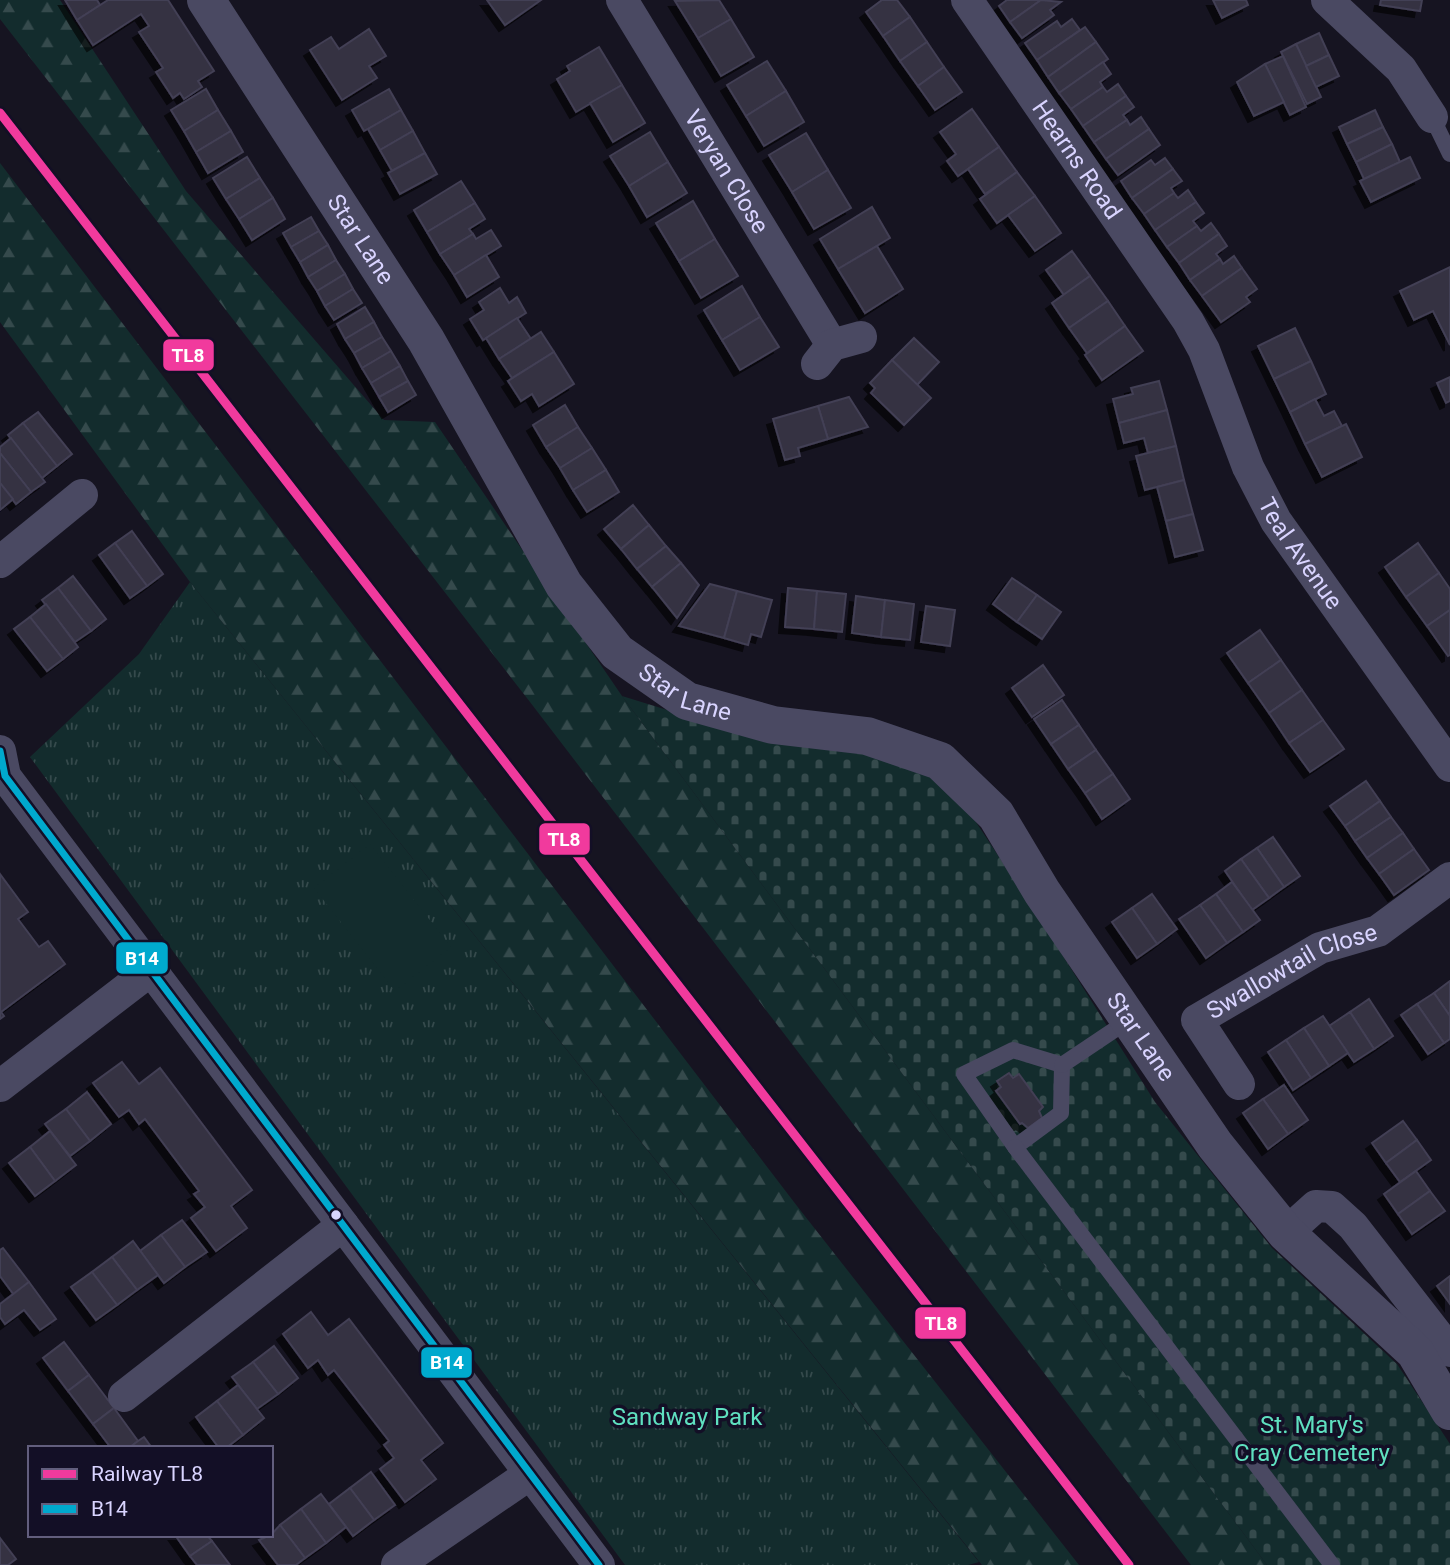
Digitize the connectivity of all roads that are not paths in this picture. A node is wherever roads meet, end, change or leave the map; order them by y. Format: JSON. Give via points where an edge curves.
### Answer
{"nodes":[{"id":1,"x":206,"y":0,"type":"edge"},
{"id":2,"x":622,"y":0,"type":"edge"},
{"id":3,"x":967,"y":0,"type":"edge"},
{"id":4,"x":1327,"y":0,"type":"edge"},
{"id":5,"x":1432,"y":117,"type":"joint"},
{"id":6,"x":1450,"y":154,"type":"edge"},
{"id":7,"x":1188,"y":321,"type":"joint"},
{"id":8,"x":837,"y":349,"type":"dead end"},
{"id":9,"x":82,"y":495,"type":"dead end"},
{"id":10,"x":0,"y":562,"type":"edge"},
{"id":11,"x":0,"y":751,"type":"edge"},
{"id":12,"x":1449,"y":762,"type":"edge"},
{"id":13,"x":1450,"y":878,"type":"edge"},
{"id":14,"x":151,"y":970,"type":"junction"},
{"id":15,"x":1129,"y":1020,"type":"junction"},
{"id":16,"x":1062,"y":1065,"type":"junction"},
{"id":17,"x":1239,"y":1084,"type":"dead end"},
{"id":18,"x":0,"y":1086,"type":"edge"},
{"id":19,"x":1015,"y":1147,"type":"junction"},
{"id":20,"x":343,"y":1225,"type":"junction"},
{"id":21,"x":1286,"y":1233,"type":"junction"},
{"id":22,"x":1450,"y":1351,"type":"edge"},
{"id":23,"x":124,"y":1396,"type":"dead end"},
{"id":24,"x":1450,"y":1411,"type":"edge"},
{"id":25,"x":530,"y":1474,"type":"junction"},
{"id":26,"x":397,"y":1565,"type":"edge"},
{"id":27,"x":598,"y":1565,"type":"edge"},
{"id":28,"x":1332,"y":1565,"type":"edge"}],
"edges":[{"from":1,"to":15,"type":"street","name":"Star Lane","via":[[426,340],[564,584],[617,652],[687,701],[774,725],[867,736],[940,761],[996,815]]},
{"from":2,"to":8,"type":"street","name":"Veryan Close"},
{"from":3,"to":7,"type":"street","name":"Hearns Road"},
{"from":4,"to":5,"type":"street","via":[[1401,69]]},
{"from":5,"to":6,"type":"lane"},
{"from":7,"to":12,"type":"street","name":"Teal Avenue","via":[[1204,350],[1248,467],[1276,521]]},
{"from":9,"to":10,"type":"street"},
{"from":11,"to":14,"type":"street","via":[[5,776]]},
{"from":13,"to":17,"type":"street","name":"Swallowtail Close","via":[[1378,931],[1320,948],[1197,1020]]},
{"from":14,"to":18,"type":"street"},
{"from":14,"to":20,"type":"street"},
{"from":15,"to":16,"type":"lane"},
{"from":15,"to":21,"type":"street","name":"Star Lane","via":[[1214,1145]]},
{"from":16,"to":19,"type":"lane","via":[[1061,1113]]},
{"from":16,"to":19,"type":"lane","via":[[1013,1050],[964,1074]]},
{"from":19,"to":28,"type":"lane"},
{"from":20,"to":23,"type":"street"},
{"from":20,"to":25,"type":"street"},
{"from":21,"to":22,"type":"street","via":[[1316,1206],[1332,1207],[1353,1226]]},
{"from":21,"to":24,"type":"street","name":"Star Lane","via":[[1415,1352]]},
{"from":25,"to":26,"type":"street"},
{"from":25,"to":27,"type":"street"}]}
